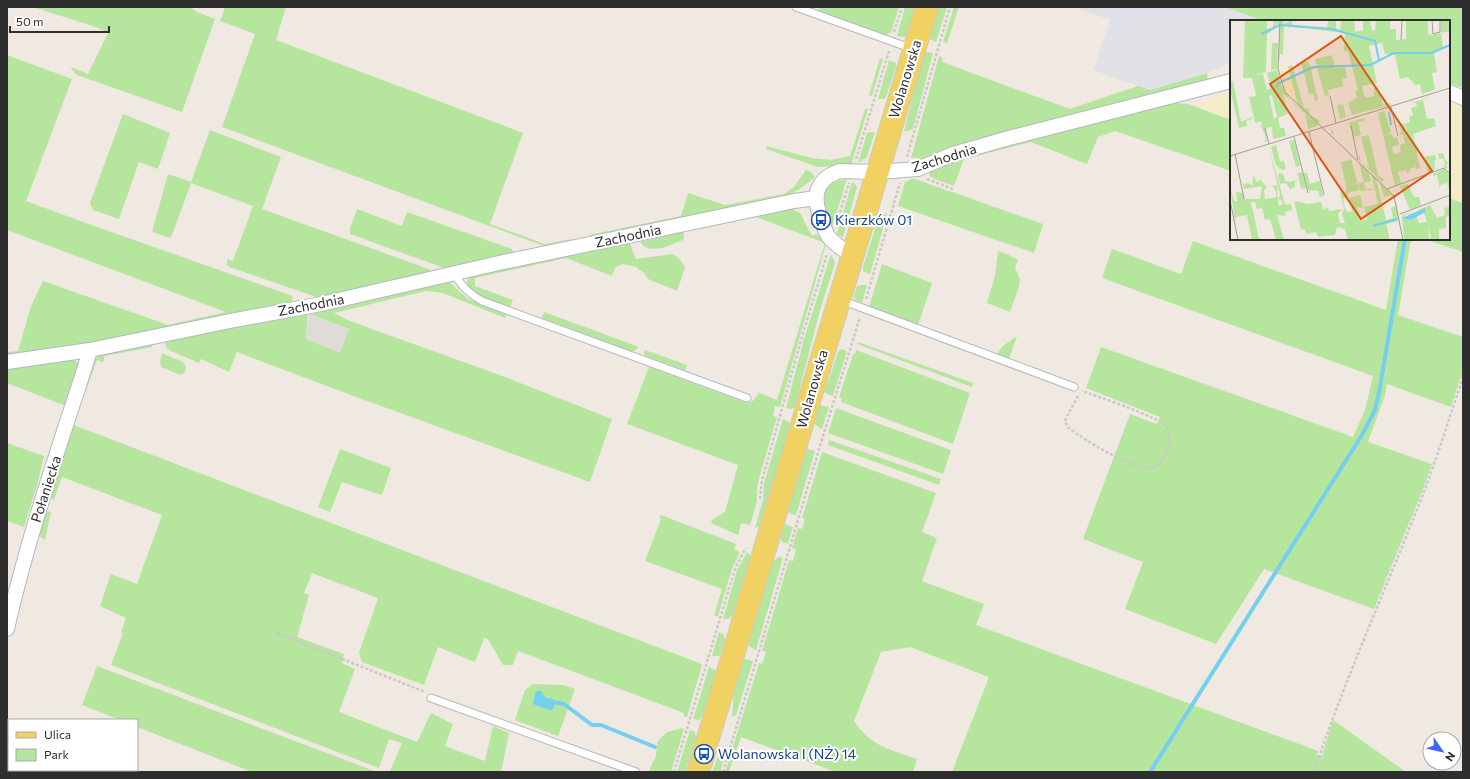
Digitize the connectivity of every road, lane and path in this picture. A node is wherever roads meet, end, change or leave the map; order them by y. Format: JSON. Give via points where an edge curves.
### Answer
{"nodes":[{"id":1,"x":796,"y":7,"type":"edge"},
{"id":2,"x":902,"y":7,"type":"edge"},
{"id":3,"x":927,"y":7,"type":"edge"},
{"id":4,"x":950,"y":7,"type":"edge"},
{"id":5,"x":891,"y":41,"type":"junction"},
{"id":6,"x":914,"y":50,"type":"junction"},
{"id":7,"x":1230,"y":81,"type":"edge"},
{"id":8,"x":1450,"y":92,"type":"edge"},
{"id":9,"x":1463,"y":98,"type":"edge"},
{"id":10,"x":918,"y":169,"type":"junction"},
{"id":11,"x":904,"y":170,"type":"junction"},
{"id":12,"x":852,"y":172,"type":"junction"},
{"id":13,"x":877,"y":172,"type":"junction"},
{"id":14,"x":953,"y":189,"type":"dead end"},
{"id":15,"x":816,"y":198,"type":"junction"},
{"id":16,"x":832,"y":239,"type":"junction"},
{"id":17,"x":852,"y":256,"type":"junction"},
{"id":18,"x":454,"y":274,"type":"junction"},
{"id":19,"x":839,"y":300,"type":"junction"},
{"id":20,"x":863,"y":309,"type":"junction"},
{"id":21,"x":90,"y":350,"type":"junction"},
{"id":22,"x":7,"y":362,"type":"edge"},
{"id":23,"x":1463,"y":377,"type":"edge"},
{"id":24,"x":1077,"y":389,"type":"junction"},
{"id":25,"x":747,"y":398,"type":"dead end"},
{"id":26,"x":759,"y":505,"type":"dead end"},
{"id":27,"x":747,"y":544,"type":"dead end"},
{"id":28,"x":7,"y":629,"type":"edge"},
{"id":29,"x":277,"y":633,"type":"dead end"},
{"id":30,"x":431,"y":698,"type":"joint"},
{"id":31,"x":636,"y":772,"type":"edge"},
{"id":32,"x":674,"y":772,"type":"edge"},
{"id":33,"x":698,"y":772,"type":"edge"},
{"id":34,"x":723,"y":772,"type":"edge"},
{"id":35,"x":1314,"y":772,"type":"edge"}],
"edges":[{"from":1,"to":5,"type":"lane"},
{"from":2,"to":5,"type":"path"},
{"from":3,"to":6,"type":"main road","name":"Wolanowska"},
{"from":4,"to":11,"type":"path"},
{"from":5,"to":6,"type":"lane"},
{"from":5,"to":12,"type":"path"},
{"from":6,"to":13,"type":"main road","name":"Wolanowska"},
{"from":7,"to":10,"type":"street","name":"Zachodnia","via":[[1010,138],[954,154]]},
{"from":8,"to":9,"type":"street"},
{"from":10,"to":11,"type":"street","name":"Zachodnia"},
{"from":10,"to":14,"type":"path","via":[[927,179]]},
{"from":11,"to":13,"type":"street","name":"Zachodnia"},
{"from":11,"to":20,"type":"path"},
{"from":12,"to":13,"type":"street","name":"Zachodnia"},
{"from":12,"to":15,"type":"street","name":"Zachodnia","via":[[840,171],[827,176],[819,187]]},
{"from":12,"to":16,"type":"path"},
{"from":13,"to":17,"type":"main road","name":"Wolanowska"},
{"from":15,"to":16,"type":"street","via":[[818,213],[828,236]]},
{"from":15,"to":18,"type":"street","name":"Zachodnia","via":[[748,210]]},
{"from":16,"to":17,"type":"street"},
{"from":16,"to":26,"type":"path","via":[[762,480]]},
{"from":17,"to":19,"type":"main road","name":"Wolanowska"},
{"from":18,"to":21,"type":"street","name":"Zachodnia","via":[[321,304]]},
{"from":18,"to":25,"type":"lane","via":[[465,290],[482,301]]},
{"from":19,"to":20,"type":"lane"},
{"from":19,"to":33,"type":"main road","name":"Wolanowska"},
{"from":20,"to":24,"type":"lane"},
{"from":20,"to":34,"type":"path"},
{"from":21,"to":22,"type":"street","name":"Zachodnia"},
{"from":21,"to":28,"type":"street","name":"Połaniecka","via":[[30,537]]},
{"from":23,"to":35,"type":"path","via":[[1416,512]]},
{"from":24,"to":24,"type":"path","via":[[1065,422],[1069,428],[1103,451],[1141,468],[1158,466],[1168,446],[1170,434],[1167,427],[1156,419]]},
{"from":27,"to":32,"type":"path","via":[[734,572]]},
{"from":29,"to":30,"type":"path","via":[[421,690]]},
{"from":30,"to":31,"type":"lane"}]}
